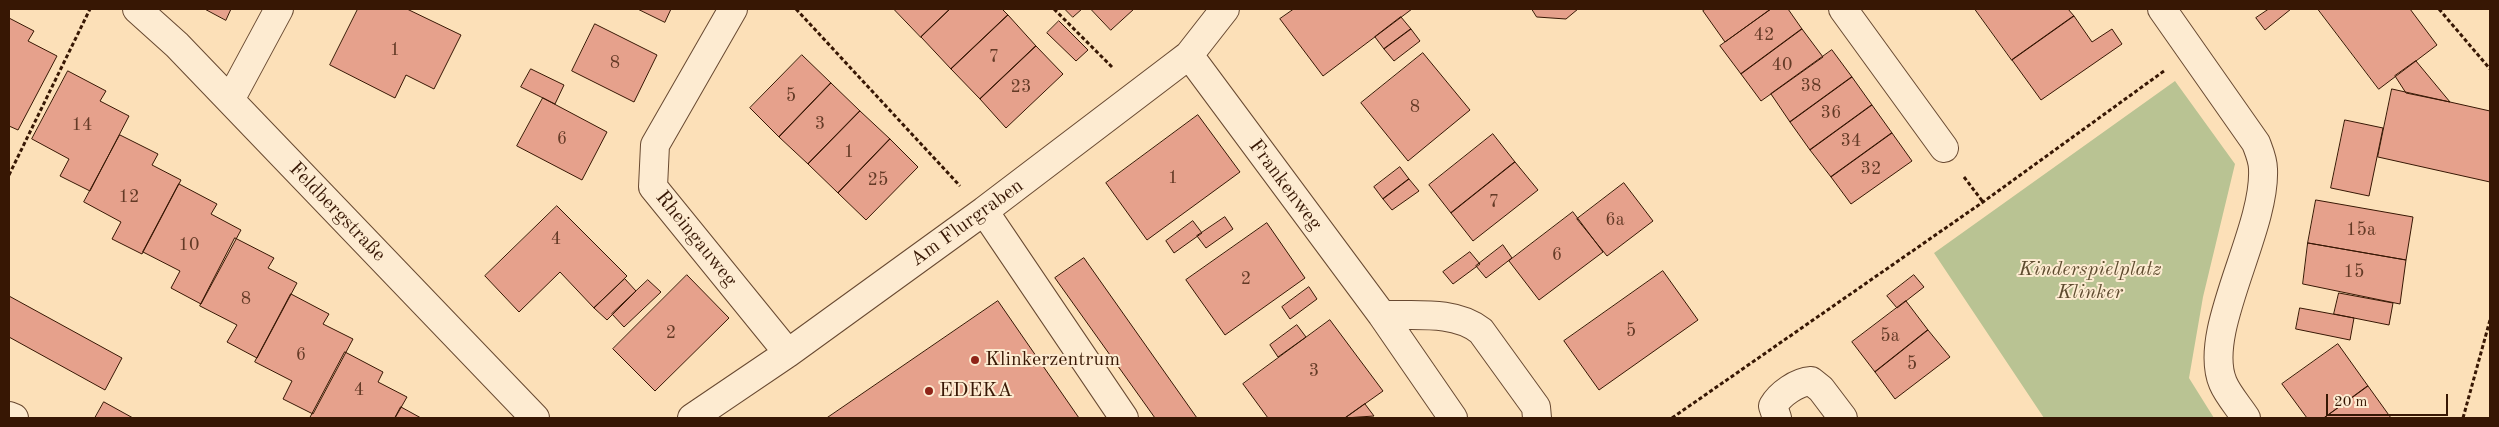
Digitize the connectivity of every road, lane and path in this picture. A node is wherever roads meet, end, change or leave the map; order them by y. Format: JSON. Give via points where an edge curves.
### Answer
{"nodes":[{"id":1,"x":90,"y":9,"type":"edge"},
{"id":2,"x":137,"y":9,"type":"edge"},
{"id":3,"x":279,"y":9,"type":"edge"},
{"id":4,"x":733,"y":9,"type":"edge"},
{"id":5,"x":796,"y":9,"type":"edge"},
{"id":6,"x":1054,"y":9,"type":"edge"},
{"id":7,"x":1225,"y":9,"type":"edge"},
{"id":8,"x":1844,"y":9,"type":"edge"},
{"id":9,"x":2162,"y":9,"type":"edge"},
{"id":10,"x":2439,"y":9,"type":"edge"},
{"id":11,"x":2192,"y":50,"type":"junction"},
{"id":12,"x":1188,"y":55,"type":"junction"},
{"id":13,"x":2490,"y":70,"type":"edge"},
{"id":14,"x":1139,"y":93,"type":"junction"},
{"id":15,"x":230,"y":100,"type":"junction"},
{"id":16,"x":1944,"y":148,"type":"dead end"},
{"id":17,"x":9,"y":175,"type":"edge"},
{"id":18,"x":984,"y":211,"type":"junction"},
{"id":19,"x":1382,"y":315,"type":"junction"},
{"id":20,"x":2490,"y":320,"type":"edge"},
{"id":21,"x":788,"y":353,"type":"junction"},
{"id":22,"x":9,"y":416,"type":"edge"},
{"id":23,"x":14,"y":418,"type":"edge"},
{"id":24,"x":534,"y":418,"type":"edge"},
{"id":25,"x":692,"y":418,"type":"edge"},
{"id":26,"x":1124,"y":418,"type":"edge"},
{"id":27,"x":1453,"y":418,"type":"edge"},
{"id":28,"x":1537,"y":418,"type":"edge"},
{"id":29,"x":1672,"y":418,"type":"edge"},
{"id":30,"x":1777,"y":418,"type":"edge"},
{"id":31,"x":1843,"y":418,"type":"edge"},
{"id":32,"x":2246,"y":418,"type":"edge"},
{"id":33,"x":2463,"y":418,"type":"edge"}],
"edges":[{"from":1,"to":17,"type":"path"},
{"from":2,"to":15,"type":"street","name":"Feldbergstraße"},
{"from":3,"to":15,"type":"street"},
{"from":4,"to":21,"type":"street","name":"Rheingauweg","via":[[655,145],[653,186]]},
{"from":5,"to":18,"type":"path"},
{"from":6,"to":14,"type":"path"},
{"from":7,"to":12,"type":"street","name":"Am Flurgraben"},
{"from":8,"to":16,"type":"street"},
{"from":9,"to":11,"type":"street"},
{"from":10,"to":13,"type":"path"},
{"from":11,"to":29,"type":"path","via":[[1983,202]]},
{"from":11,"to":32,"type":"street","via":[[2256,143],[2264,166],[2255,227],[2220,332],[2218,358],[2222,383]]},
{"from":12,"to":14,"type":"street","name":"Am Flurgraben"},
{"from":12,"to":19,"type":"street","name":"Frankenweg"},
{"from":14,"to":18,"type":"street","name":"Am Flurgraben"},
{"from":15,"to":24,"type":"street","name":"Feldbergstraße"},
{"from":18,"to":21,"type":"street","name":"Am Flurgraben"},
{"from":18,"to":26,"type":"street"},
{"from":19,"to":27,"type":"street","name":"Frankenweg"},
{"from":19,"to":28,"type":"street","via":[[1457,318],[1470,322],[1481,331],[1536,408]]},
{"from":20,"to":33,"type":"path"},
{"from":21,"to":25,"type":"street","name":"Am Flurgraben"},
{"from":22,"to":23,"type":"street"},
{"from":30,"to":31,"type":"street","via":[[1773,406],[1777,399],[1800,382],[1811,381]]}]}
